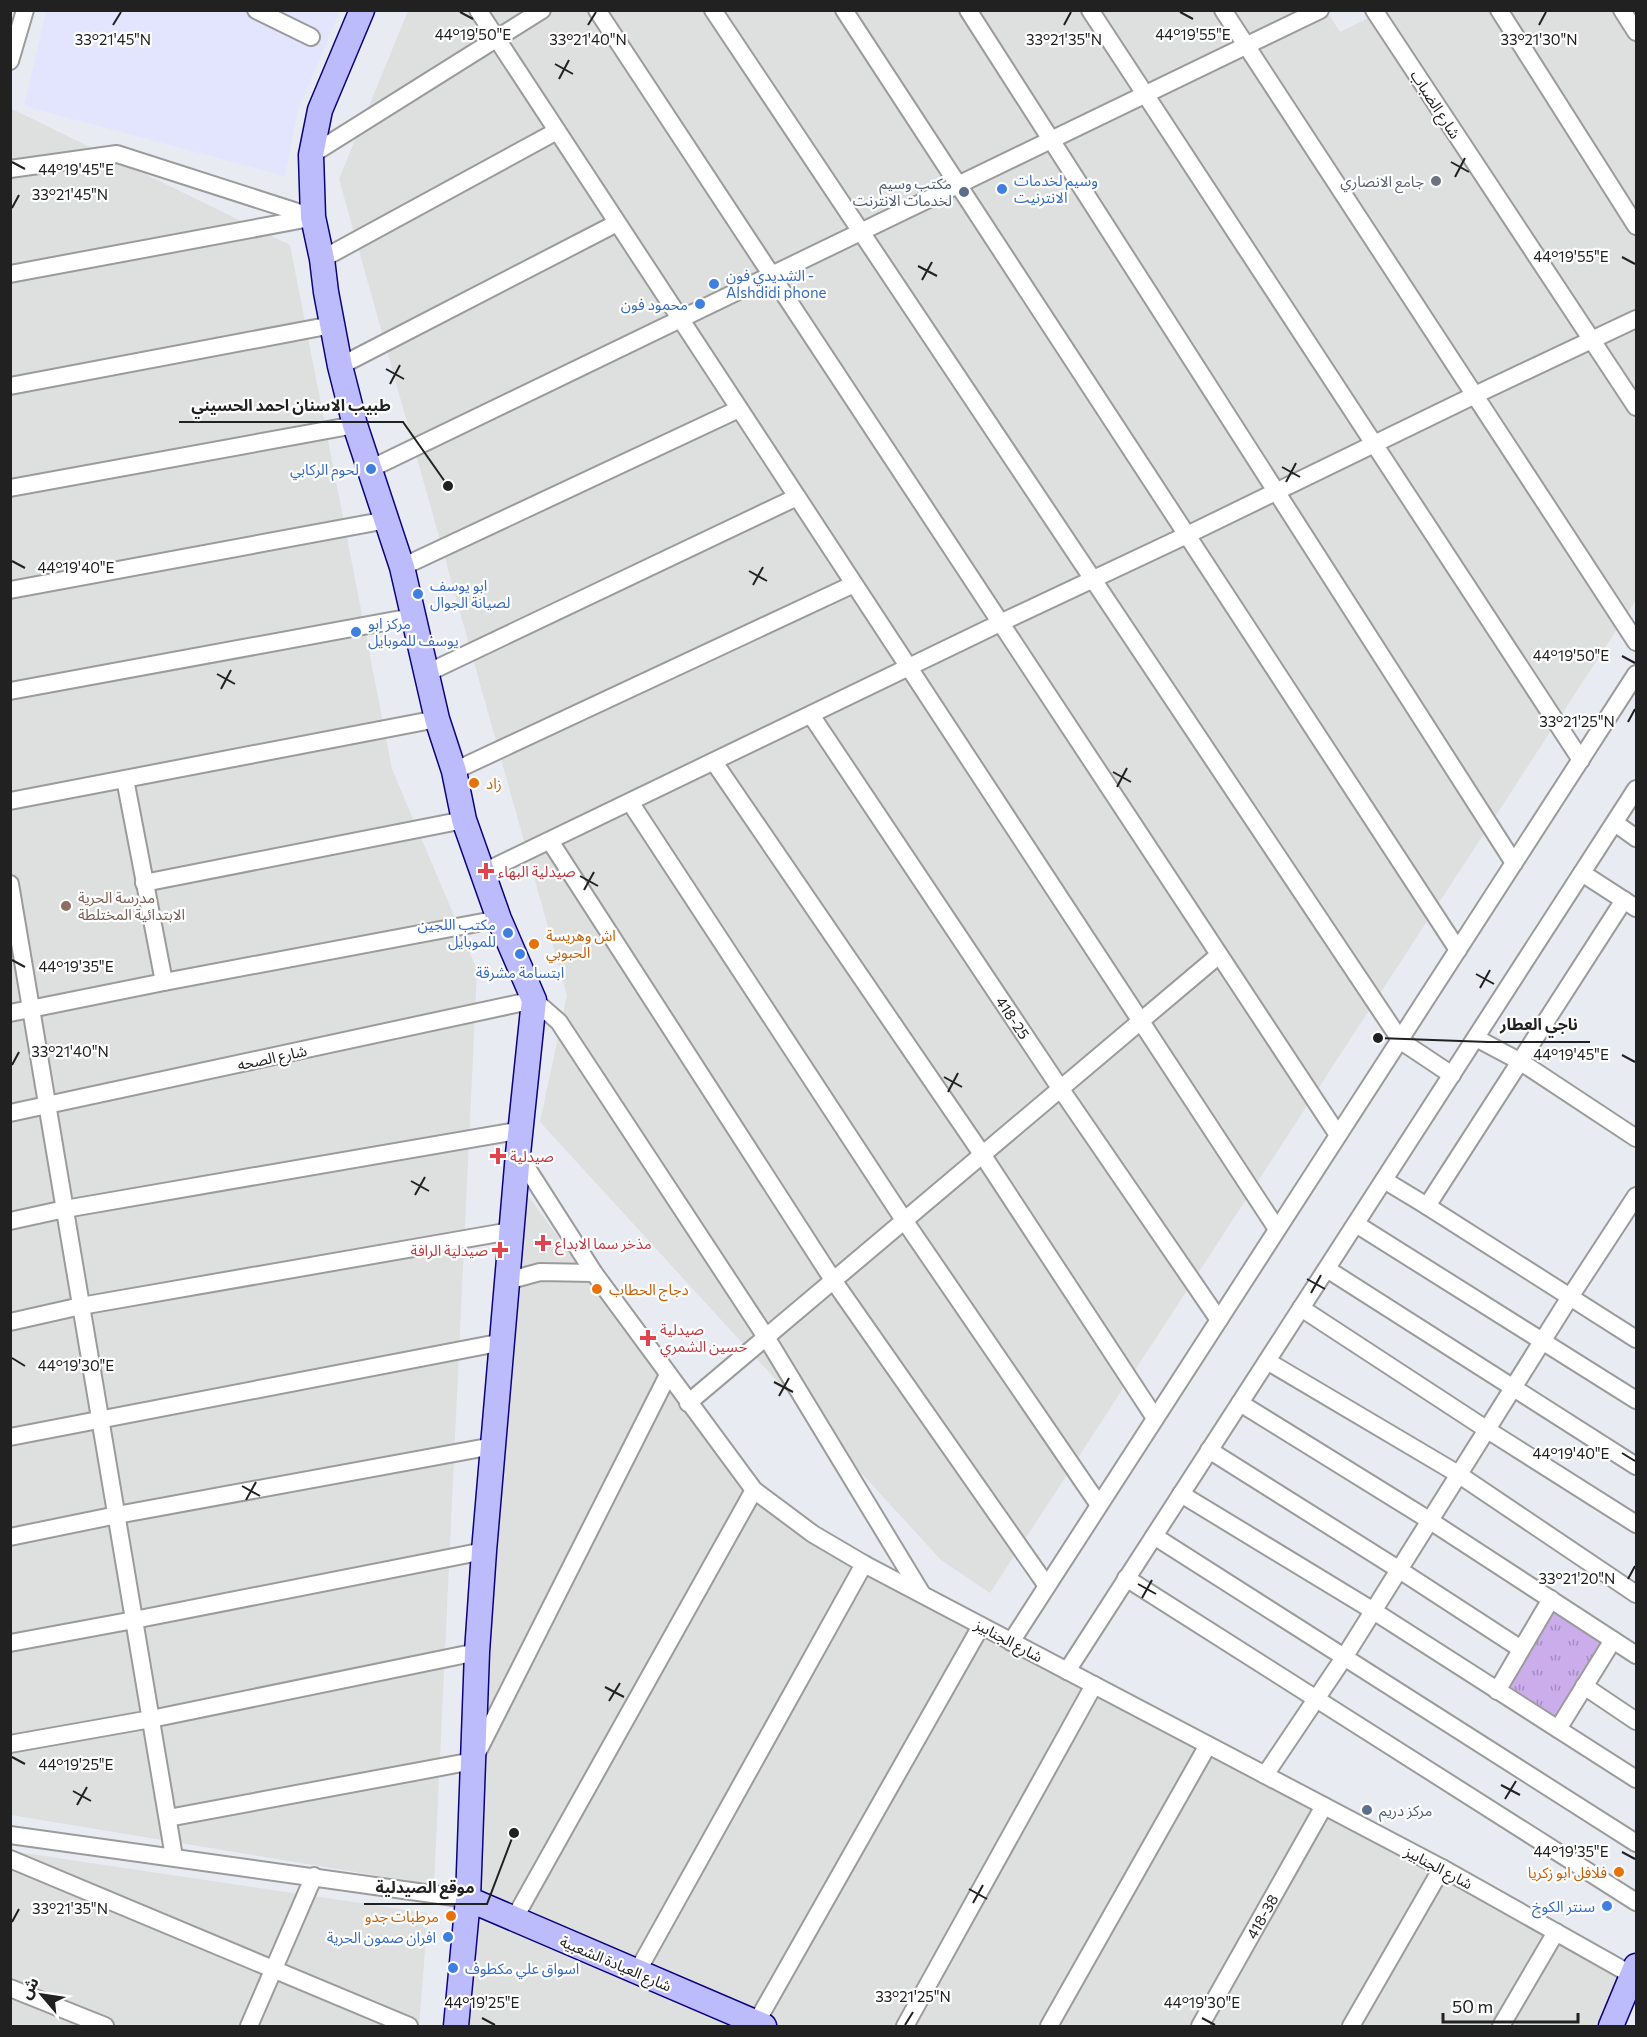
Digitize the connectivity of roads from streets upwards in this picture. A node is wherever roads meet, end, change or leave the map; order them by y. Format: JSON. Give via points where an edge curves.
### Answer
{"nodes":[{"id":1,"x":25,"y":10,"type":"edge"},
{"id":2,"x":256,"y":10,"type":"edge"},
{"id":3,"x":362,"y":10,"type":"edge"},
{"id":4,"x":478,"y":10,"type":"edge"},
{"id":5,"x":542,"y":10,"type":"edge"},
{"id":6,"x":597,"y":10,"type":"edge"},
{"id":7,"x":713,"y":10,"type":"edge"},
{"id":8,"x":844,"y":10,"type":"edge"},
{"id":9,"x":969,"y":10,"type":"edge"},
{"id":10,"x":1090,"y":10,"type":"edge"},
{"id":11,"x":1223,"y":10,"type":"edge"},
{"id":12,"x":1320,"y":10,"type":"edge"},
{"id":13,"x":1374,"y":10,"type":"edge"},
{"id":14,"x":1499,"y":10,"type":"edge"},
{"id":15,"x":1622,"y":10,"type":"edge"},
{"id":16,"x":1636,"y":32,"type":"edge"},
{"id":17,"x":311,"y":37,"type":"dead end"},
{"id":18,"x":496,"y":39,"type":"junction"},
{"id":19,"x":1246,"y":46,"type":"junction"},
{"id":20,"x":10,"y":61,"type":"edge"},
{"id":21,"x":1145,"y":95,"type":"junction"},
{"id":22,"x":557,"y":131,"type":"junction"},
{"id":23,"x":1051,"y":140,"type":"junction"},
{"id":24,"x":311,"y":155,"type":"junction"},
{"id":25,"x":10,"y":169,"type":"edge"},
{"id":26,"x":958,"y":185,"type":"junction"},
{"id":27,"x":313,"y":217,"type":"junction"},
{"id":28,"x":617,"y":223,"type":"junction"},
{"id":29,"x":1636,"y":226,"type":"edge"},
{"id":30,"x":862,"y":233,"type":"junction"},
{"id":31,"x":322,"y":259,"type":"junction"},
{"id":32,"x":10,"y":274,"type":"edge"},
{"id":33,"x":771,"y":276,"type":"junction"},
{"id":34,"x":680,"y":319,"type":"junction"},
{"id":35,"x":1636,"y":319,"type":"edge"},
{"id":36,"x":332,"y":325,"type":"junction"},
{"id":37,"x":1592,"y":340,"type":"junction"},
{"id":38,"x":340,"y":366,"type":"junction"},
{"id":39,"x":10,"y":386,"type":"edge"},
{"id":40,"x":1475,"y":395,"type":"junction"},
{"id":41,"x":1636,"y":407,"type":"edge"},
{"id":42,"x":740,"y":410,"type":"junction"},
{"id":43,"x":355,"y":425,"type":"junction"},
{"id":44,"x":1374,"y":444,"type":"junction"},
{"id":45,"x":370,"y":469,"type":"junction"},
{"id":46,"x":10,"y":488,"type":"edge"},
{"id":47,"x":1276,"y":492,"type":"junction"},
{"id":48,"x":797,"y":497,"type":"junction"},
{"id":49,"x":387,"y":520,"type":"junction"},
{"id":50,"x":1187,"y":535,"type":"junction"},
{"id":51,"x":402,"y":567,"type":"junction"},
{"id":52,"x":1093,"y":580,"type":"junction"},
{"id":53,"x":854,"y":584,"type":"junction"},
{"id":54,"x":10,"y":590,"type":"edge"},
{"id":55,"x":412,"y":617,"type":"junction"},
{"id":56,"x":1000,"y":623,"type":"junction"},
{"id":57,"x":1636,"y":642,"type":"edge"},
{"id":58,"x":909,"y":667,"type":"junction"},
{"id":59,"x":427,"y":673,"type":"junction"},
{"id":60,"x":1636,"y":674,"type":"edge"},
{"id":61,"x":10,"y":691,"type":"edge"},
{"id":62,"x":811,"y":715,"type":"junction"},
{"id":63,"x":437,"y":719,"type":"junction"},
{"id":64,"x":1581,"y":760,"type":"junction"},
{"id":65,"x":714,"y":762,"type":"junction"},
{"id":66,"x":454,"y":771,"type":"junction"},
{"id":67,"x":125,"y":779,"type":"junction"},
{"id":68,"x":1636,"y":789,"type":"edge"},
{"id":69,"x":10,"y":801,"type":"edge"},
{"id":70,"x":630,"y":802,"type":"junction"},
{"id":71,"x":464,"y":820,"type":"junction"},
{"id":72,"x":1615,"y":823,"type":"junction"},
{"id":73,"x":1636,"y":838,"type":"edge"},
{"id":74,"x":550,"y":841,"type":"junction"},
{"id":75,"x":1514,"y":864,"type":"junction"},
{"id":76,"x":484,"y":872,"type":"junction"},
{"id":77,"x":1582,"y":873,"type":"junction"},
{"id":78,"x":144,"y":883,"type":"junction"},
{"id":79,"x":10,"y":884,"type":"edge"},
{"id":80,"x":1630,"y":904,"type":"edge"},
{"id":81,"x":13,"y":910,"type":"edge"},
{"id":82,"x":499,"y":919,"type":"junction"},
{"id":83,"x":1458,"y":950,"type":"junction"},
{"id":84,"x":1219,"y":955,"type":"junction"},
{"id":85,"x":164,"y":982,"type":"junction"},
{"id":86,"x":534,"y":1000,"type":"junction"},
{"id":87,"x":32,"y":1008,"type":"junction"},
{"id":88,"x":10,"y":1013,"type":"edge"},
{"id":89,"x":1140,"y":1021,"type":"junction"},
{"id":90,"x":1476,"y":1038,"type":"junction"},
{"id":91,"x":1401,"y":1041,"type":"junction"},
{"id":92,"x":1521,"y":1062,"type":"junction"},
{"id":93,"x":1452,"y":1076,"type":"junction"},
{"id":94,"x":1060,"y":1088,"type":"junction"},
{"id":95,"x":48,"y":1105,"type":"junction"},
{"id":96,"x":10,"y":1113,"type":"edge"},
{"id":97,"x":522,"y":1130,"type":"junction"},
{"id":98,"x":1338,"y":1135,"type":"junction"},
{"id":99,"x":1636,"y":1138,"type":"edge"},
{"id":100,"x":518,"y":1154,"type":"junction"},
{"id":101,"x":982,"y":1154,"type":"junction"},
{"id":102,"x":1384,"y":1180,"type":"junction"},
{"id":103,"x":1636,"y":1196,"type":"edge"},
{"id":104,"x":1427,"y":1206,"type":"junction"},
{"id":105,"x":65,"y":1209,"type":"junction"},
{"id":106,"x":904,"y":1220,"type":"junction"},
{"id":107,"x":10,"y":1221,"type":"edge"},
{"id":108,"x":1356,"y":1224,"type":"junction"},
{"id":109,"x":1277,"y":1229,"type":"junction"},
{"id":110,"x":511,"y":1231,"type":"junction"},
{"id":111,"x":1327,"y":1269,"type":"junction"},
{"id":112,"x":594,"y":1273,"type":"junction"},
{"id":113,"x":833,"y":1280,"type":"junction"},
{"id":114,"x":507,"y":1281,"type":"junction"},
{"id":115,"x":1570,"y":1297,"type":"junction"},
{"id":116,"x":81,"y":1306,"type":"junction"},
{"id":117,"x":1301,"y":1308,"type":"junction"},
{"id":118,"x":1219,"y":1320,"type":"junction"},
{"id":119,"x":10,"y":1322,"type":"edge"},
{"id":120,"x":766,"y":1337,"type":"junction"},
{"id":121,"x":1636,"y":1339,"type":"edge"},
{"id":122,"x":1542,"y":1341,"type":"junction"},
{"id":123,"x":502,"y":1342,"type":"junction"},
{"id":124,"x":1267,"y":1360,"type":"junction"},
{"id":125,"x":668,"y":1375,"type":"junction"},
{"id":126,"x":1512,"y":1388,"type":"junction"},
{"id":127,"x":1636,"y":1400,"type":"edge"},
{"id":128,"x":688,"y":1403,"type":"junction"},
{"id":129,"x":1240,"y":1403,"type":"junction"},
{"id":130,"x":1155,"y":1418,"type":"junction"},
{"id":131,"x":101,"y":1419,"type":"junction"},
{"id":132,"x":1486,"y":1430,"type":"junction"},
{"id":133,"x":10,"y":1437,"type":"edge"},
{"id":134,"x":493,"y":1446,"type":"junction"},
{"id":135,"x":1209,"y":1450,"type":"junction"},
{"id":136,"x":1636,"y":1466,"type":"edge"},
{"id":137,"x":1458,"y":1474,"type":"junction"},
{"id":138,"x":754,"y":1490,"type":"junction"},
{"id":139,"x":1181,"y":1494,"type":"junction"},
{"id":140,"x":1099,"y":1505,"type":"junction"},
{"id":141,"x":117,"y":1515,"type":"junction"},
{"id":142,"x":1429,"y":1520,"type":"junction"},
{"id":143,"x":1636,"y":1524,"type":"edge"},
{"id":144,"x":1154,"y":1536,"type":"junction"},
{"id":145,"x":10,"y":1537,"type":"edge"},
{"id":146,"x":484,"y":1551,"type":"junction"},
{"id":147,"x":864,"y":1564,"type":"junction"},
{"id":148,"x":1398,"y":1569,"type":"junction"},
{"id":149,"x":1126,"y":1578,"type":"junction"},
{"id":150,"x":1047,"y":1586,"type":"junction"},
{"id":151,"x":1636,"y":1594,"type":"edge"},
{"id":152,"x":922,"y":1595,"type":"junction"},
{"id":153,"x":1551,"y":1599,"type":"junction"},
{"id":154,"x":1372,"y":1610,"type":"junction"},
{"id":155,"x":134,"y":1620,"type":"junction"},
{"id":156,"x":981,"y":1626,"type":"junction"},
{"id":157,"x":1613,"y":1640,"type":"junction"},
{"id":158,"x":1011,"y":1642,"type":"junction"},
{"id":159,"x":10,"y":1643,"type":"edge"},
{"id":160,"x":1521,"y":1649,"type":"junction"},
{"id":161,"x":477,"y":1652,"type":"junction"},
{"id":162,"x":1636,"y":1655,"type":"edge"},
{"id":163,"x":1345,"y":1656,"type":"junction"},
{"id":164,"x":1067,"y":1671,"type":"junction"},
{"id":165,"x":1094,"y":1685,"type":"junction"},
{"id":166,"x":1584,"y":1686,"type":"junction"},
{"id":167,"x":1497,"y":1691,"type":"junction"},
{"id":168,"x":1316,"y":1699,"type":"junction"},
{"id":169,"x":151,"y":1719,"type":"junction"},
{"id":170,"x":1636,"y":1721,"type":"edge"},
{"id":171,"x":1558,"y":1729,"type":"junction"},
{"id":172,"x":10,"y":1744,"type":"edge"},
{"id":173,"x":1208,"y":1745,"type":"junction"},
{"id":174,"x":473,"y":1761,"type":"junction"},
{"id":175,"x":1265,"y":1775,"type":"junction"},
{"id":176,"x":1636,"y":1779,"type":"edge"},
{"id":177,"x":1324,"y":1806,"type":"junction"},
{"id":178,"x":168,"y":1818,"type":"junction"},
{"id":179,"x":10,"y":1834,"type":"edge"},
{"id":180,"x":1636,"y":1843,"type":"edge"},
{"id":181,"x":174,"y":1857,"type":"junction"},
{"id":182,"x":10,"y":1860,"type":"edge"},
{"id":183,"x":1442,"y":1868,"type":"junction"},
{"id":184,"x":314,"y":1876,"type":"junction"},
{"id":185,"x":468,"y":1899,"type":"junction"},
{"id":186,"x":1636,"y":1902,"type":"edge"},
{"id":187,"x":514,"y":1919,"type":"junction"},
{"id":188,"x":1556,"y":1932,"type":"junction"},
{"id":189,"x":274,"y":1969,"type":"junction"},
{"id":190,"x":1634,"y":1971,"type":"edge"},
{"id":191,"x":637,"y":1972,"type":"junction"},
{"id":192,"x":10,"y":1988,"type":"edge"},
{"id":193,"x":760,"y":2025,"type":"edge"},
{"id":194,"x":105,"y":2026,"type":"edge"},
{"id":195,"x":249,"y":2026,"type":"edge"},
{"id":196,"x":409,"y":2026,"type":"edge"},
{"id":197,"x":456,"y":2026,"type":"edge"},
{"id":198,"x":905,"y":2026,"type":"edge"},
{"id":199,"x":1049,"y":2026,"type":"edge"},
{"id":200,"x":1200,"y":2026,"type":"edge"},
{"id":201,"x":1351,"y":2026,"type":"edge"},
{"id":202,"x":1501,"y":2026,"type":"edge"},
{"id":203,"x":1611,"y":2026,"type":"edge"}],
"edges":[{"from":1,"to":20,"type":"street"},
{"from":2,"to":17,"type":"street"},
{"from":3,"to":24,"type":"street","via":[[320,110]]},
{"from":4,"to":18,"type":"street"},
{"from":5,"to":18,"type":"street"},
{"from":6,"to":33,"type":"street"},
{"from":7,"to":30,"type":"street"},
{"from":8,"to":26,"type":"street"},
{"from":9,"to":23,"type":"street"},
{"from":10,"to":21,"type":"street"},
{"from":11,"to":19,"type":"street"},
{"from":12,"to":19,"type":"street"},
{"from":13,"to":37,"type":"street","name":"شارع الضباب"},
{"from":14,"to":29,"type":"street"},
{"from":15,"to":16,"type":"street"},
{"from":18,"to":22,"type":"street"},
{"from":18,"to":24,"type":"street"},
{"from":19,"to":21,"type":"street"},
{"from":19,"to":40,"type":"street"},
{"from":21,"to":23,"type":"street"},
{"from":21,"to":44,"type":"street"},
{"from":22,"to":28,"type":"street"},
{"from":22,"to":31,"type":"street"},
{"from":23,"to":26,"type":"street"},
{"from":23,"to":47,"type":"street"},
{"from":24,"to":27,"type":"street"},
{"from":25,"to":27,"type":"street","via":[[117,154]]},
{"from":26,"to":30,"type":"street"},
{"from":26,"to":50,"type":"street"},
{"from":27,"to":31,"type":"street"},
{"from":27,"to":32,"type":"street"},
{"from":28,"to":34,"type":"street"},
{"from":28,"to":38,"type":"street"},
{"from":30,"to":33,"type":"street"},
{"from":30,"to":52,"type":"street"},
{"from":31,"to":36,"type":"street"},
{"from":33,"to":34,"type":"street"},
{"from":33,"to":56,"type":"street"},
{"from":34,"to":42,"type":"street"},
{"from":34,"to":45,"type":"street"},
{"from":35,"to":37,"type":"street"},
{"from":36,"to":38,"type":"street"},
{"from":36,"to":39,"type":"street"},
{"from":37,"to":40,"type":"street"},
{"from":37,"to":41,"type":"street","name":"شارع الضباب"},
{"from":38,"to":43,"type":"street"},
{"from":40,"to":44,"type":"street"},
{"from":40,"to":57,"type":"street"},
{"from":42,"to":48,"type":"street"},
{"from":42,"to":51,"type":"street"},
{"from":43,"to":45,"type":"street"},
{"from":43,"to":46,"type":"street"},
{"from":44,"to":47,"type":"street"},
{"from":44,"to":64,"type":"street"},
{"from":45,"to":49,"type":"street"},
{"from":47,"to":50,"type":"street"},
{"from":47,"to":75,"type":"street"},
{"from":48,"to":53,"type":"street"},
{"from":48,"to":59,"type":"street"},
{"from":49,"to":51,"type":"street"},
{"from":49,"to":54,"type":"street"},
{"from":50,"to":52,"type":"street"},
{"from":50,"to":83,"type":"street"},
{"from":51,"to":55,"type":"street"},
{"from":52,"to":56,"type":"street"},
{"from":52,"to":91,"type":"street"},
{"from":53,"to":58,"type":"street"},
{"from":53,"to":66,"type":"street"},
{"from":55,"to":59,"type":"street"},
{"from":55,"to":61,"type":"street"},
{"from":56,"to":58,"type":"street"},
{"from":56,"to":84,"type":"street"},
{"from":58,"to":62,"type":"street"},
{"from":58,"to":89,"type":"street"},
{"from":59,"to":63,"type":"street"},
{"from":60,"to":64,"type":"street"},
{"from":62,"to":65,"type":"street"},
{"from":62,"to":94,"type":"street","name":"418-25"},
{"from":63,"to":66,"type":"street"},
{"from":63,"to":67,"type":"street"},
{"from":64,"to":75,"type":"street"},
{"from":65,"to":70,"type":"street"},
{"from":65,"to":101,"type":"street"},
{"from":66,"to":71,"type":"street"},
{"from":67,"to":69,"type":"street"},
{"from":67,"to":78,"type":"street"},
{"from":68,"to":72,"type":"street"},
{"from":70,"to":74,"type":"street"},
{"from":70,"to":106,"type":"street"},
{"from":71,"to":76,"type":"street"},
{"from":71,"to":78,"type":"street"},
{"from":72,"to":73,"type":"street"},
{"from":72,"to":77,"type":"street"},
{"from":74,"to":76,"type":"street"},
{"from":74,"to":113,"type":"street"},
{"from":75,"to":83,"type":"street"},
{"from":76,"to":82,"type":"street"},
{"from":77,"to":80,"type":"street"},
{"from":77,"to":90,"type":"street"},
{"from":78,"to":85,"type":"street"},
{"from":79,"to":81,"type":"street"},
{"from":80,"to":92,"type":"street"},
{"from":81,"to":87,"type":"street"},
{"from":82,"to":85,"type":"street"},
{"from":82,"to":86,"type":"street"},
{"from":83,"to":91,"type":"street"},
{"from":84,"to":89,"type":"street"},
{"from":84,"to":98,"type":"street"},
{"from":85,"to":87,"type":"street"},
{"from":86,"to":95,"type":"street","name":"شارع الصحه"},
{"from":86,"to":97,"type":"street"},
{"from":86,"to":120,"type":"street","via":[[559,1022]]},
{"from":87,"to":88,"type":"street"},
{"from":87,"to":95,"type":"street"},
{"from":89,"to":94,"type":"street"},
{"from":89,"to":109,"type":"street"},
{"from":90,"to":92,"type":"street"},
{"from":90,"to":93,"type":"street"},
{"from":91,"to":93,"type":"street"},
{"from":91,"to":98,"type":"street"},
{"from":92,"to":99,"type":"street"},
{"from":92,"to":104,"type":"street"},
{"from":93,"to":102,"type":"street"},
{"from":94,"to":101,"type":"street"},
{"from":94,"to":118,"type":"street","name":"418-25"},
{"from":95,"to":96,"type":"street","name":"شارع الصحه"},
{"from":95,"to":105,"type":"street"},
{"from":97,"to":100,"type":"street"},
{"from":97,"to":105,"type":"street"},
{"from":98,"to":109,"type":"street"},
{"from":100,"to":110,"type":"street"},
{"from":100,"to":112,"type":"street","name":"شارع الجنابيز"},
{"from":101,"to":106,"type":"street"},
{"from":101,"to":130,"type":"street"},
{"from":102,"to":104,"type":"street"},
{"from":102,"to":108,"type":"street"},
{"from":103,"to":115,"type":"street"},
{"from":104,"to":115,"type":"street"},
{"from":105,"to":107,"type":"street"},
{"from":105,"to":116,"type":"street"},
{"from":106,"to":113,"type":"street"},
{"from":106,"to":140,"type":"street"},
{"from":108,"to":111,"type":"street"},
{"from":108,"to":122,"type":"street"},
{"from":109,"to":118,"type":"street"},
{"from":110,"to":114,"type":"street"},
{"from":110,"to":116,"type":"street"},
{"from":111,"to":117,"type":"street"},
{"from":111,"to":126,"type":"street"},
{"from":112,"to":114,"type":"street","via":[[540,1272]]},
{"from":112,"to":125,"type":"street","name":"شارع الجنابيز"},
{"from":113,"to":120,"type":"street"},
{"from":113,"to":150,"type":"street"},
{"from":114,"to":123,"type":"street"},
{"from":115,"to":121,"type":"street"},
{"from":115,"to":122,"type":"street"},
{"from":116,"to":119,"type":"street"},
{"from":116,"to":131,"type":"street"},
{"from":117,"to":124,"type":"street"},
{"from":117,"to":132,"type":"street"},
{"from":118,"to":130,"type":"street"},
{"from":120,"to":128,"type":"street"},
{"from":120,"to":152,"type":"street"},
{"from":122,"to":126,"type":"street"},
{"from":122,"to":127,"type":"street"},
{"from":123,"to":131,"type":"street"},
{"from":123,"to":134,"type":"street"},
{"from":124,"to":129,"type":"street"},
{"from":124,"to":137,"type":"street"},
{"from":125,"to":128,"type":"street","name":"شارع الجنابيز"},
{"from":125,"to":174,"type":"street"},
{"from":126,"to":132,"type":"street"},
{"from":126,"to":136,"type":"street"},
{"from":128,"to":138,"type":"street","name":"شارع الجنابيز"},
{"from":129,"to":135,"type":"street"},
{"from":129,"to":142,"type":"street"},
{"from":130,"to":140,"type":"street"},
{"from":131,"to":133,"type":"street"},
{"from":131,"to":141,"type":"street"},
{"from":132,"to":137,"type":"street"},
{"from":132,"to":143,"type":"street"},
{"from":134,"to":141,"type":"street"},
{"from":134,"to":146,"type":"street"},
{"from":135,"to":139,"type":"street"},
{"from":135,"to":148,"type":"street"},
{"from":137,"to":142,"type":"street"},
{"from":137,"to":151,"type":"street"},
{"from":138,"to":147,"type":"street","name":"شارع الجنابيز","via":[[813,1534]]},
{"from":138,"to":187,"type":"street"},
{"from":139,"to":144,"type":"street"},
{"from":139,"to":154,"type":"street"},
{"from":140,"to":150,"type":"street"},
{"from":141,"to":145,"type":"street"},
{"from":141,"to":155,"type":"street"},
{"from":142,"to":148,"type":"street"},
{"from":142,"to":153,"type":"street"},
{"from":144,"to":149,"type":"street"},
{"from":144,"to":163,"type":"street"},
{"from":146,"to":155,"type":"street"},
{"from":146,"to":161,"type":"street"},
{"from":147,"to":152,"type":"street","name":"شارع الجنابيز"},
{"from":147,"to":191,"type":"street"},
{"from":148,"to":154,"type":"street"},
{"from":148,"to":160,"type":"street"},
{"from":149,"to":164,"type":"street"},
{"from":149,"to":168,"type":"street"},
{"from":150,"to":158,"type":"street"},
{"from":152,"to":156,"type":"street","name":"شارع الجنابيز"},
{"from":153,"to":157,"type":"street"},
{"from":153,"to":160,"type":"street"},
{"from":154,"to":163,"type":"street"},
{"from":154,"to":167,"type":"street"},
{"from":155,"to":159,"type":"street"},
{"from":155,"to":169,"type":"street"},
{"from":156,"to":158,"type":"street","name":"شارع الجنابيز"},
{"from":156,"to":193,"type":"street"},
{"from":157,"to":162,"type":"street"},
{"from":157,"to":166,"type":"street"},
{"from":158,"to":164,"type":"street","name":"شارع الجنابيز"},
{"from":160,"to":167,"type":"street"},
{"from":161,"to":169,"type":"street"},
{"from":161,"to":174,"type":"street"},
{"from":163,"to":168,"type":"street"},
{"from":163,"to":180,"type":"street"},
{"from":164,"to":165,"type":"street","name":"شارع الجنابيز"},
{"from":165,"to":173,"type":"street","name":"شارع الجنابيز"},
{"from":165,"to":198,"type":"street"},
{"from":166,"to":170,"type":"street"},
{"from":166,"to":171,"type":"street"},
{"from":167,"to":171,"type":"street"},
{"from":168,"to":175,"type":"street"},
{"from":168,"to":186,"type":"street"},
{"from":169,"to":172,"type":"street"},
{"from":169,"to":178,"type":"street"},
{"from":171,"to":176,"type":"street"},
{"from":173,"to":175,"type":"street","name":"شارع الجنابيز"},
{"from":173,"to":199,"type":"street"},
{"from":174,"to":178,"type":"street"},
{"from":174,"to":185,"type":"street"},
{"from":175,"to":177,"type":"street","name":"شارع الجنابيز"},
{"from":177,"to":183,"type":"street","name":"شارع الجنابيز"},
{"from":177,"to":200,"type":"street","name":"418-38"},
{"from":178,"to":181,"type":"street"},
{"from":179,"to":181,"type":"street"},
{"from":181,"to":184,"type":"street"},
{"from":182,"to":189,"type":"street"},
{"from":183,"to":188,"type":"street","name":"شارع الجنابيز"},
{"from":183,"to":201,"type":"street"},
{"from":184,"to":185,"type":"street"},
{"from":184,"to":189,"type":"street"},
{"from":185,"to":187,"type":"street","name":"شارع العيادة الشعبية"},
{"from":185,"to":197,"type":"street"},
{"from":187,"to":191,"type":"street","name":"شارع العيادة الشعبية"},
{"from":188,"to":190,"type":"street","name":"شارع الجنابيز"},
{"from":188,"to":202,"type":"street"},
{"from":189,"to":195,"type":"street"},
{"from":189,"to":196,"type":"street"},
{"from":190,"to":203,"type":"street"},
{"from":191,"to":193,"type":"street","name":"شارع العيادة الشعبية"},
{"from":192,"to":194,"type":"street"}]}
